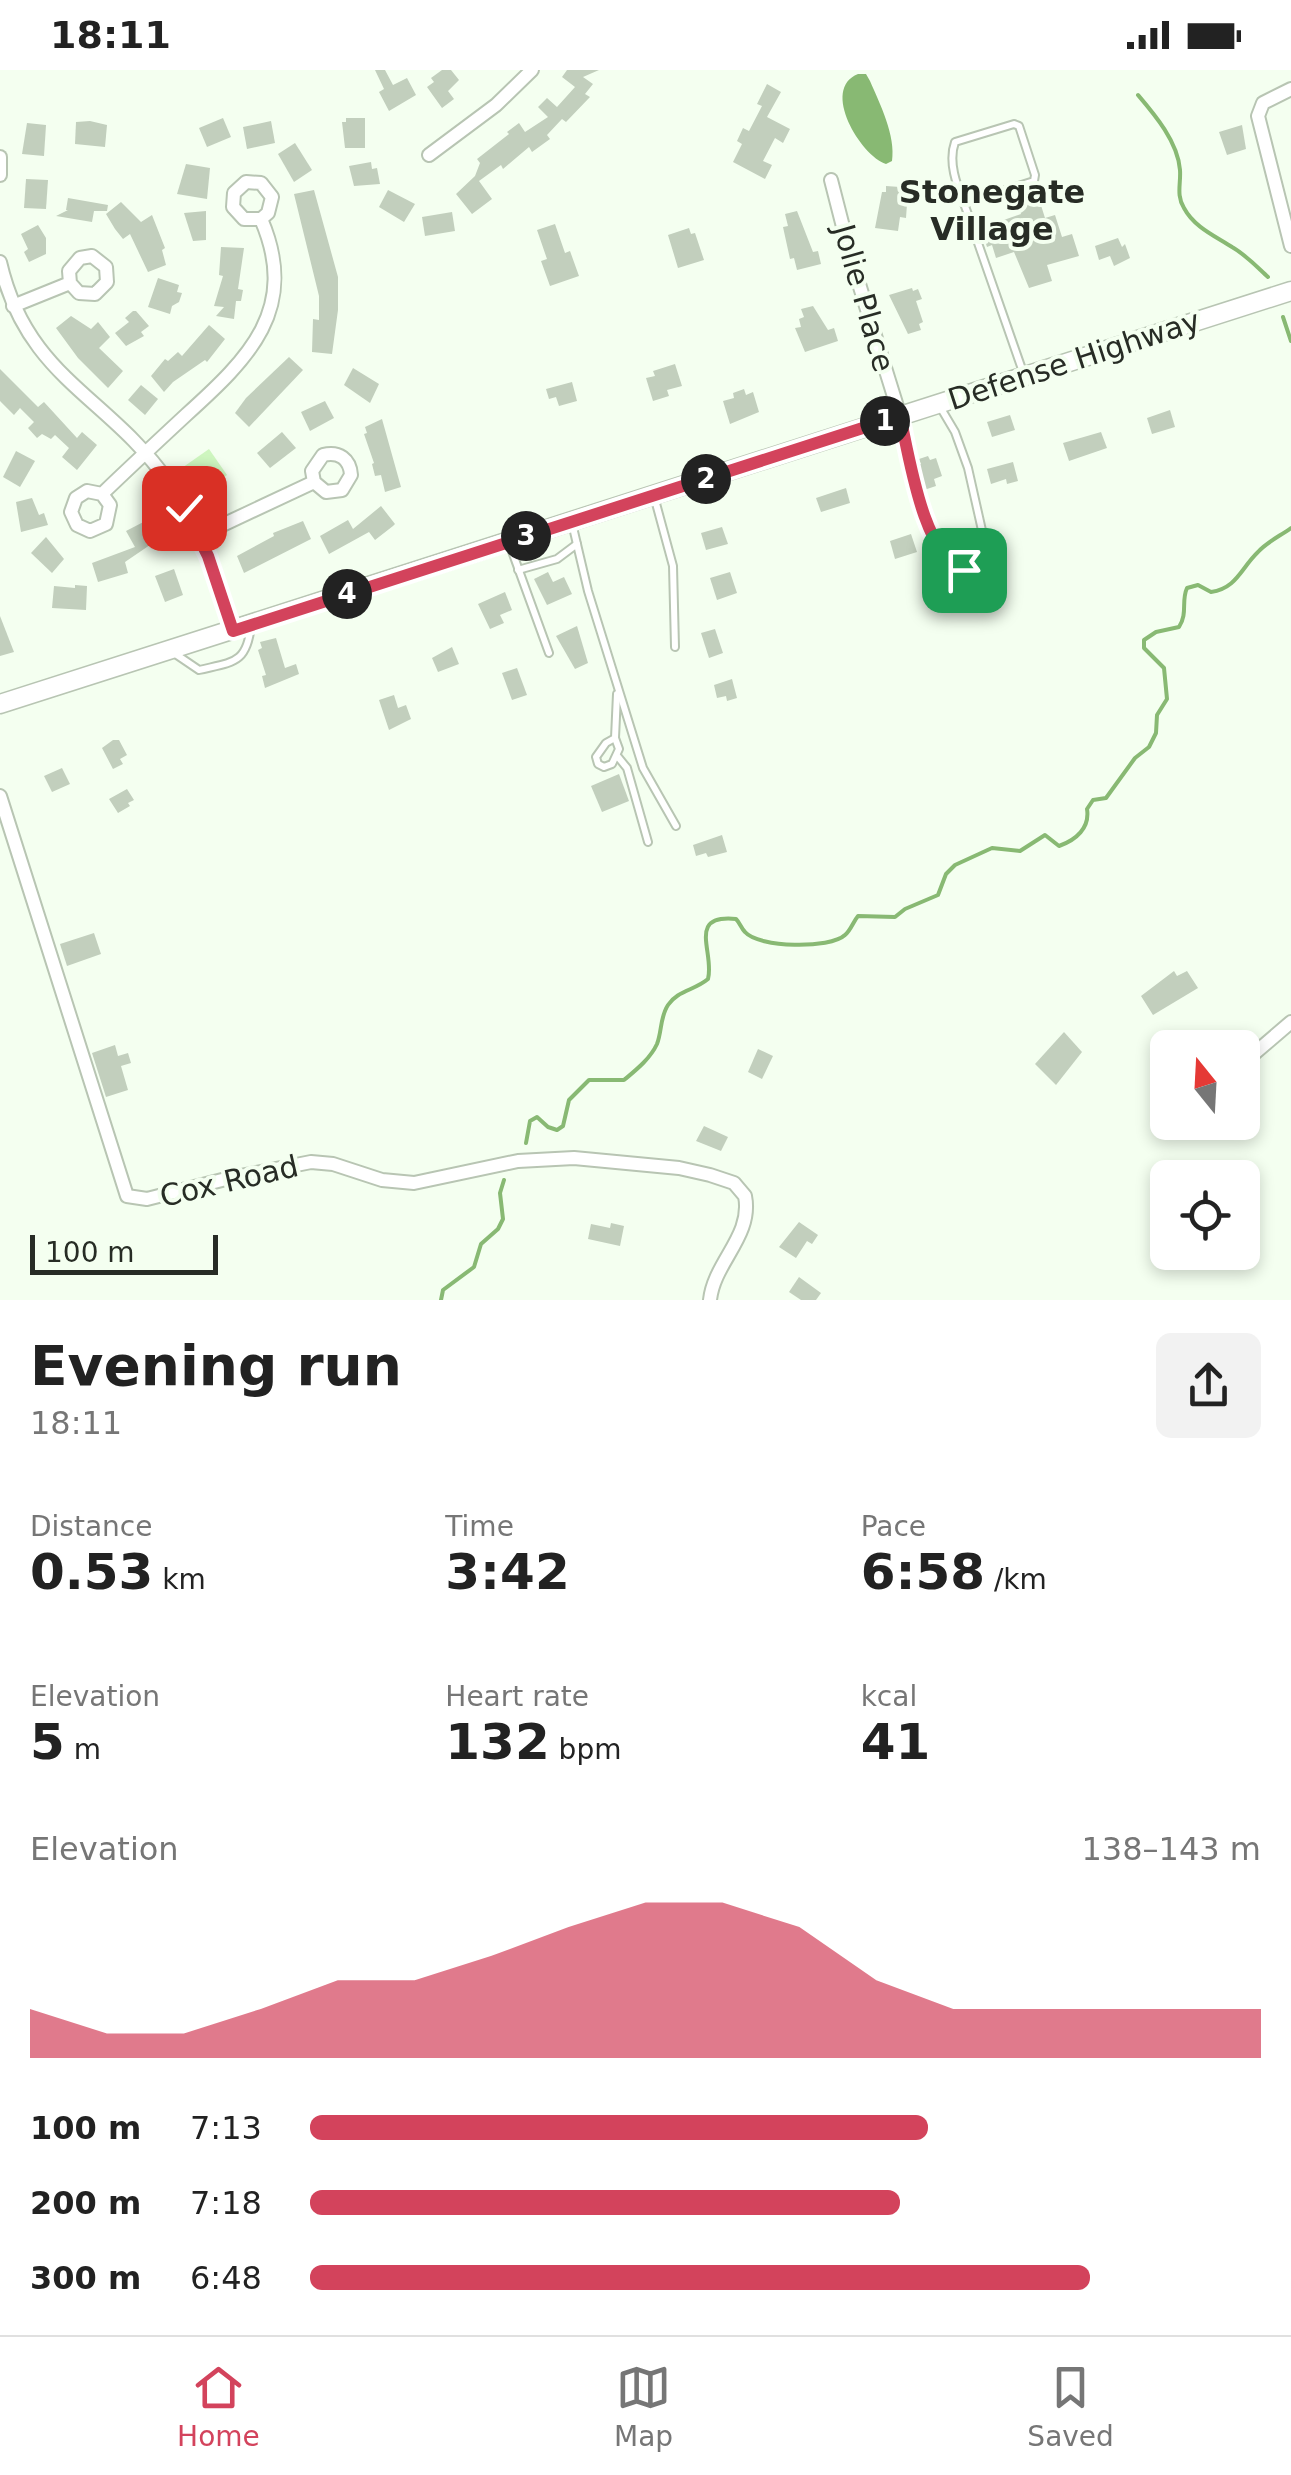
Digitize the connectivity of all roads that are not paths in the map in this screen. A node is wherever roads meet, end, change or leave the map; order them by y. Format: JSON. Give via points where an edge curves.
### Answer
{"nodes":[{"id":1,"x":532,"y":70,"type":"edge"},
{"id":2,"x":1291,"y":89,"type":"edge"},
{"id":3,"x":429,"y":156,"type":"dead end"},
{"id":4,"x":0,"y":157,"type":"edge"},
{"id":5,"x":0,"y":175,"type":"edge"},
{"id":6,"x":831,"y":180,"type":"dead end"},
{"id":7,"x":964,"y":203,"type":"junction"},
{"id":8,"x":261,"y":219,"type":"dead end"},
{"id":9,"x":1291,"y":246,"type":"edge"},
{"id":10,"x":0,"y":262,"type":"edge"},
{"id":11,"x":70,"y":283,"type":"dead end"},
{"id":12,"x":1291,"y":291,"type":"edge"},
{"id":13,"x":13,"y":306,"type":"junction"},
{"id":14,"x":1025,"y":376,"type":"junction"},
{"id":15,"x":938,"y":404,"type":"junction"},
{"id":16,"x":900,"y":416,"type":"junction"},
{"id":17,"x":144,"y":453,"type":"junction"},
{"id":18,"x":314,"y":482,"type":"dead end"},
{"id":19,"x":102,"y":494,"type":"dead end"},
{"id":20,"x":653,"y":495,"type":"junction"},
{"id":21,"x":571,"y":522,"type":"junction"},
{"id":22,"x":199,"y":536,"type":"junction"},
{"id":23,"x":509,"y":542,"type":"junction"},
{"id":24,"x":577,"y":544,"type":"junction"},
{"id":25,"x":518,"y":570,"type":"junction"},
{"id":26,"x":242,"y":628,"type":"junction"},
{"id":27,"x":675,"y":647,"type":"dead end"},
{"id":28,"x":170,"y":650,"type":"junction"},
{"id":29,"x":549,"y":653,"type":"dead end"},
{"id":30,"x":616,"y":683,"type":"junction"},
{"id":31,"x":0,"y":704,"type":"edge"},
{"id":32,"x":615,"y":738,"type":"junction"},
{"id":33,"x":618,"y":757,"type":"junction"},
{"id":34,"x":0,"y":796,"type":"edge"},
{"id":35,"x":676,"y":826,"type":"dead end"},
{"id":36,"x":648,"y":842,"type":"dead end"},
{"id":37,"x":1291,"y":1022,"type":"edge"},
{"id":38,"x":1260,"y":1049,"type":"edge"},
{"id":39,"x":710,"y":1300,"type":"edge"}],
"edges":[{"from":1,"to":3,"type":"street"},
{"from":2,"to":9,"type":"street","via":[[1263,103],[1258,116]]},
{"from":4,"to":5,"type":"street"},
{"from":6,"to":16,"type":"street","name":"Jolie Place"},
{"from":7,"to":7,"type":"lane","via":[[950,156],[955,142],[1019,126],[1034,181]]},
{"from":7,"to":14,"type":"lane"},
{"from":8,"to":17,"type":"street","via":[[275,276],[255,345]]},
{"from":10,"to":13,"type":"street"},
{"from":11,"to":13,"type":"street"},
{"from":12,"to":14,"type":"main road","name":"Defense Highway"},
{"from":13,"to":17,"type":"street","via":[[56,371]]},
{"from":14,"to":15,"type":"main road","name":"Defense Highway"},
{"from":15,"to":16,"type":"main road","name":"Defense Highway"},
{"from":15,"to":16,"type":"lane","via":[[956,432],[984,533],[988,557],[980,567],[952,566],[942,551],[908,468]]},
{"from":16,"to":20,"type":"main road","name":"Defense Highway"},
{"from":17,"to":19,"type":"street"},
{"from":17,"to":22,"type":"street"},
{"from":18,"to":22,"type":"street"},
{"from":20,"to":21,"type":"main road","name":"Defense Highway"},
{"from":20,"to":27,"type":"lane","via":[[673,566]]},
{"from":21,"to":23,"type":"main road","name":"Defense Highway"},
{"from":21,"to":24,"type":"lane"},
{"from":22,"to":26,"type":"street"},
{"from":23,"to":25,"type":"lane"},
{"from":23,"to":26,"type":"main road","name":"Defense Highway"},
{"from":24,"to":25,"type":"lane","via":[[557,559]]},
{"from":24,"to":30,"type":"lane"},
{"from":25,"to":29,"type":"lane"},
{"from":26,"to":28,"type":"main road","name":"Defense Highway"},
{"from":26,"to":28,"type":"lane","via":[[245,652],[236,661],[199,670]]},
{"from":28,"to":31,"type":"main road","name":"Defense Highway"},
{"from":30,"to":32,"type":"lane"},
{"from":30,"to":35,"type":"lane","via":[[643,768]]},
{"from":32,"to":33,"type":"lane"},
{"from":32,"to":33,"type":"lane","via":[[596,757],[604,767]]},
{"from":33,"to":36,"type":"lane"},
{"from":34,"to":39,"type":"street","name":"Cox Road","via":[[127,1196],[146,1200],[311,1162],[414,1183],[539,1158],[678,1168],[728,1180],[745,1196],[746,1220]]},
{"from":37,"to":38,"type":"street"}]}
